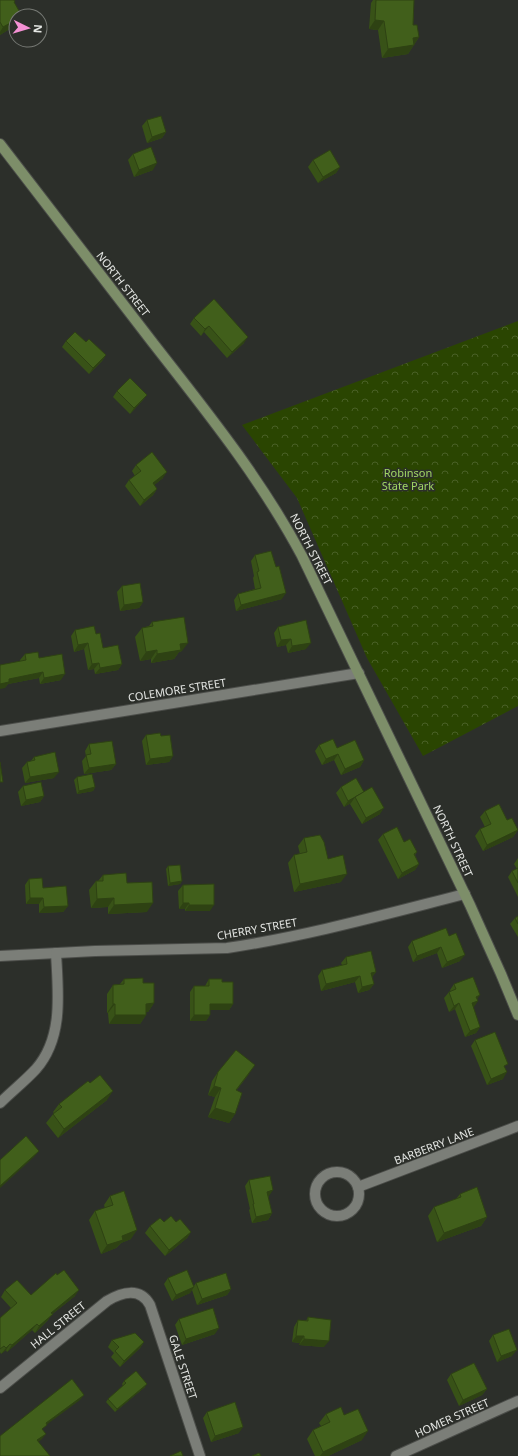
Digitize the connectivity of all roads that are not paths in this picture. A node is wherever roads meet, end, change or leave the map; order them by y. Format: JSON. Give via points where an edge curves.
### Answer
{"nodes":[{"id":1,"x":0,"y":144,"type":"edge"},
{"id":2,"x":359,"y":673,"type":"junction"},
{"id":3,"x":0,"y":731,"type":"edge"},
{"id":4,"x":465,"y":894,"type":"junction"},
{"id":5,"x":56,"y":953,"type":"junction"},
{"id":6,"x":0,"y":956,"type":"edge"},
{"id":7,"x":518,"y":1015,"type":"edge"},
{"id":8,"x":0,"y":1102,"type":"edge"},
{"id":9,"x":518,"y":1126,"type":"edge"},
{"id":10,"x":358,"y":1187,"type":"junction"},
{"id":11,"x":136,"y":1293,"type":"joint"},
{"id":12,"x":0,"y":1388,"type":"edge"},
{"id":13,"x":518,"y":1401,"type":"edge"},
{"id":14,"x":200,"y":1456,"type":"edge"},
{"id":15,"x":396,"y":1456,"type":"edge"}],
"edges":[{"from":1,"to":2,"type":"main road","name":"NORTH STREET","via":[[210,414],[253,475],[285,523]]},
{"from":2,"to":3,"type":"street","name":"COLEMORE STREET"},
{"from":2,"to":4,"type":"main road","name":"NORTH STREET"},
{"from":4,"to":5,"type":"street","name":"CHERRY STREET","via":[[247,945]]},
{"from":4,"to":7,"type":"main road","name":"NORTH STREET"},
{"from":5,"to":6,"type":"street","name":"CHERRY STREET"},
{"from":5,"to":8,"type":"street","via":[[58,1011],[52,1042],[37,1068]]},
{"from":9,"to":10,"type":"street","name":"BARBERRY LANE"},
{"from":10,"to":10,"type":"street","via":[[356,1205],[346,1214],[336,1216],[328,1213],[320,1208],[316,1200],[316,1186],[328,1173],[346,1174]]},
{"from":11,"to":12,"type":"street","name":"HALL STREET","via":[[121,1293],[99,1307]]},
{"from":11,"to":14,"type":"street","name":"GALE STREET","via":[[144,1297],[150,1305]]},
{"from":13,"to":15,"type":"street","name":"HOMER STREET"}]}
